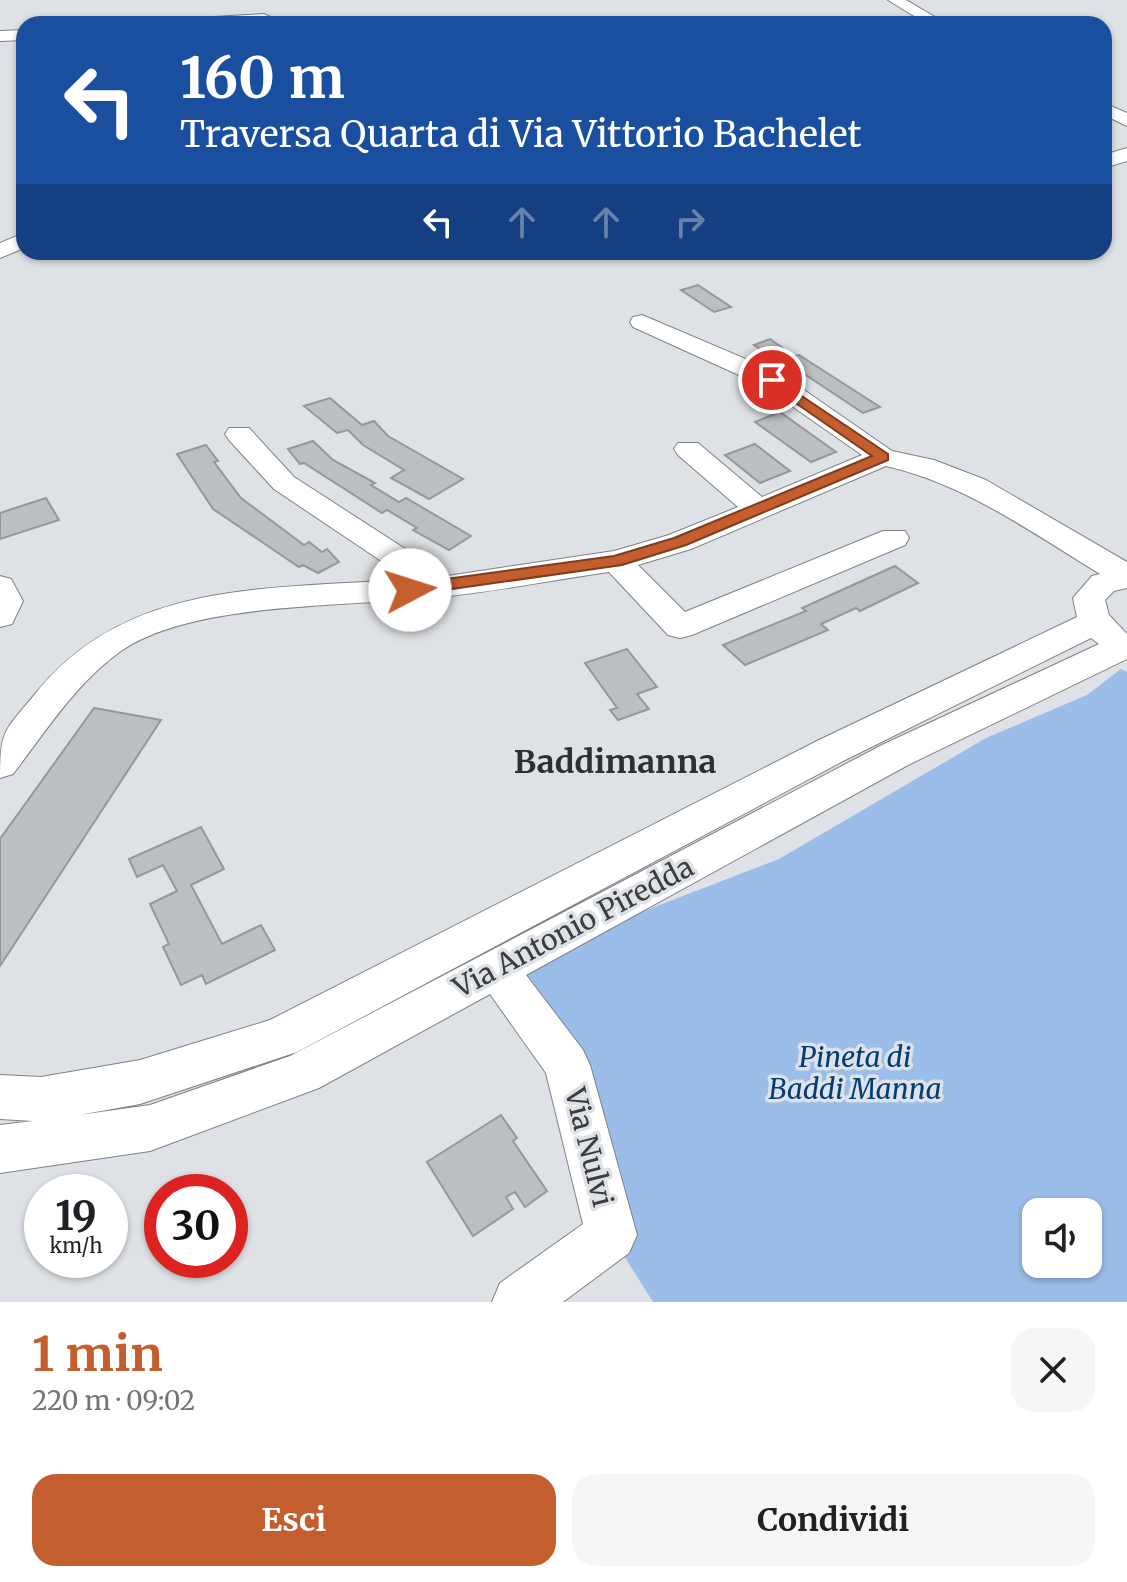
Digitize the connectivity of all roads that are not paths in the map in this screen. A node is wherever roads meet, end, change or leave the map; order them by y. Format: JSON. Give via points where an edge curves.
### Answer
{"nodes":[{"id":1,"x":895,"y":0,"type":"edge"},
{"id":2,"x":924,"y":16,"type":"edge"},
{"id":3,"x":642,"y":322,"type":"dead end"},
{"id":4,"x":239,"y":434,"type":"dead end"},
{"id":5,"x":688,"y":449,"type":"dead end"},
{"id":6,"x":883,"y":457,"type":"junction"},
{"id":7,"x":758,"y":509,"type":"junction"},
{"id":8,"x":1047,"y":531,"type":"junction"},
{"id":9,"x":894,"y":538,"type":"dead end"},
{"id":10,"x":616,"y":561,"type":"junction"},
{"id":11,"x":1127,"y":577,"type":"edge"},
{"id":12,"x":0,"y":586,"type":"edge"},
{"id":13,"x":442,"y":587,"type":"junction"},
{"id":14,"x":0,"y":616,"type":"edge"},
{"id":15,"x":1110,"y":628,"type":"edge"},
{"id":16,"x":0,"y":764,"type":"edge"},
{"id":17,"x":496,"y":968,"type":"junction"},
{"id":18,"x":0,"y":1097,"type":"edge"},
{"id":19,"x":0,"y":1149,"type":"edge"},
{"id":20,"x":519,"y":1302,"type":"edge"}],
"edges":[{"from":1,"to":2,"type":"street"},
{"from":3,"to":6,"type":"street","via":[[772,380]]},
{"from":4,"to":13,"type":"street","via":[[284,483]]},
{"from":5,"to":7,"type":"street"},
{"from":6,"to":7,"type":"street"},
{"from":6,"to":8,"type":"street","via":[[976,486]]},
{"from":7,"to":10,"type":"street","via":[[680,542]]},
{"from":8,"to":11,"type":"street"},
{"from":8,"to":15,"type":"street"},
{"from":9,"to":10,"type":"street","via":[[680,627]]},
{"from":10,"to":13,"type":"street"},
{"from":11,"to":15,"type":"street","via":[[1103,583]]},
{"from":12,"to":14,"type":"street","via":[[7,599]]},
{"from":13,"to":16,"type":"street","via":[[221,605],[156,619],[109,643],[60,687]]},
{"from":15,"to":17,"type":"street","name":"Via Antonio Piredda","via":[[895,755]]},
{"from":15,"to":18,"type":"street","name":"Via Antonio Piredda","via":[[818,757],[281,1037],[140,1082],[41,1099]]},
{"from":17,"to":19,"type":"street","name":"Via Antonio Piredda","via":[[289,1078],[150,1128]]},
{"from":17,"to":20,"type":"street","name":"Via Nulvi","via":[[567,1065],[611,1235]]}]}
